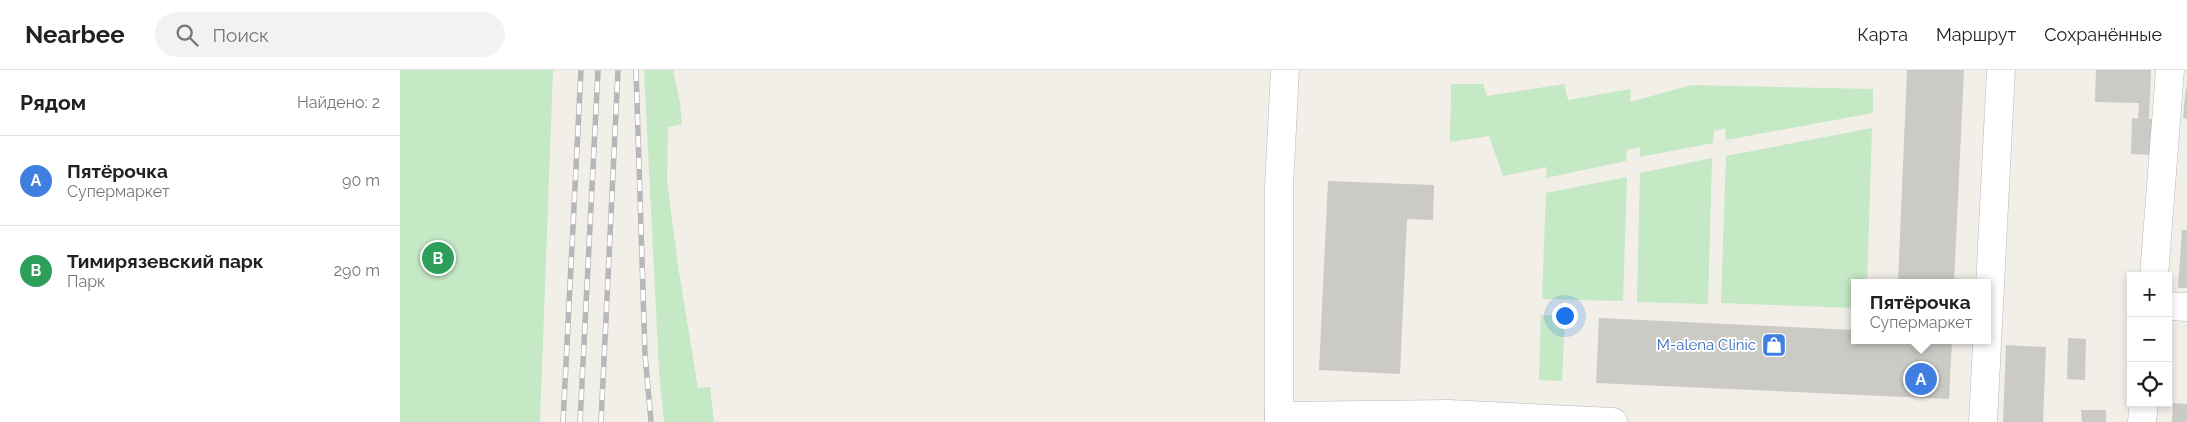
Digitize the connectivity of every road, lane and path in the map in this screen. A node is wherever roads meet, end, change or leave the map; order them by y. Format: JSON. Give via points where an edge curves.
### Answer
{"nodes":[{"id":1,"x":1285,"y":70,"type":"edge"},
{"id":2,"x":2001,"y":70,"type":"edge"},
{"id":3,"x":2170,"y":70,"type":"edge"},
{"id":4,"x":2176,"y":126,"type":"edge"},
{"id":5,"x":2155,"y":272,"type":"edge"},
{"id":6,"x":1990,"y":279,"type":"edge"},
{"id":7,"x":2172,"y":306,"type":"edge"},
{"id":8,"x":2187,"y":307,"type":"edge"},
{"id":9,"x":1987,"y":344,"type":"edge"},
{"id":10,"x":2144,"y":407,"type":"edge"},
{"id":11,"x":1279,"y":419,"type":"edge"},
{"id":12,"x":1612,"y":422,"type":"edge"},
{"id":13,"x":1983,"y":422,"type":"edge"},
{"id":14,"x":2142,"y":422,"type":"edge"}],
"edges":[{"from":1,"to":11,"type":"lane","via":[[1279,186]]},
{"from":2,"to":6,"type":"lane"},
{"from":3,"to":4,"type":"lane"},
{"from":4,"to":5,"type":"lane"},
{"from":7,"to":8,"type":"lane"},
{"from":9,"to":13,"type":"lane"},
{"from":10,"to":14,"type":"lane"},
{"from":11,"to":12,"type":"lane","via":[[1449,414]]}]}
